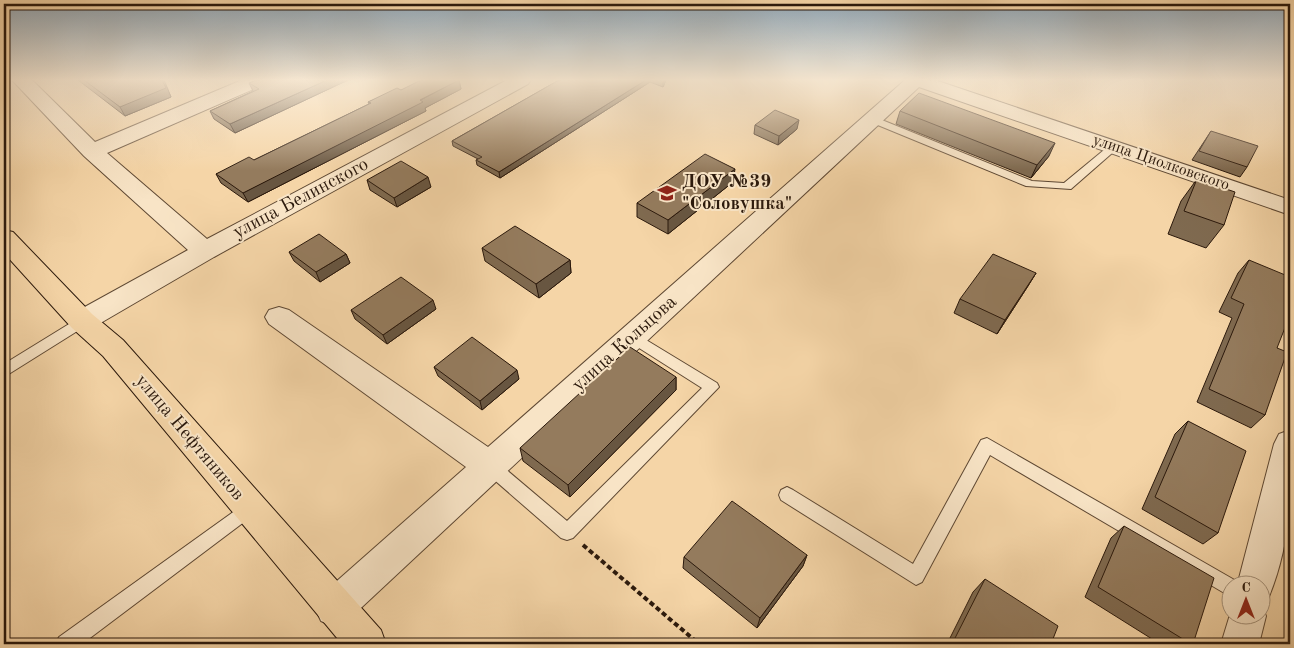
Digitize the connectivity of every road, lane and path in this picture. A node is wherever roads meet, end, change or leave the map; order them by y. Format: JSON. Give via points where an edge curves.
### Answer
{"nodes":[{"id":1,"x":52,"y":110,"type":"edge"},
{"id":2,"x":187,"y":110,"type":"edge"},
{"id":3,"x":465,"y":110,"type":"edge"},
{"id":4,"x":882,"y":110,"type":"edge"},
{"id":5,"x":1005,"y":110,"type":"edge"},
{"id":6,"x":872,"y":119,"type":"junction"},
{"id":7,"x":1114,"y":147,"type":"junction"},
{"id":8,"x":92,"y":151,"type":"junction"},
{"id":9,"x":1290,"y":208,"type":"edge"},
{"id":10,"x":4,"y":238,"type":"edge"},
{"id":11,"x":205,"y":251,"type":"junction"},
{"id":12,"x":279,"y":317,"type":"dead end"},
{"id":13,"x":82,"y":321,"type":"junction"},
{"id":14,"x":633,"y":337,"type":"junction"},
{"id":15,"x":4,"y":371,"type":"edge"},
{"id":16,"x":1290,"y":444,"type":"edge"},
{"id":17,"x":490,"y":466,"type":"junction"},
{"id":18,"x":787,"y":495,"type":"dead end"},
{"id":19,"x":250,"y":508,"type":"junction"},
{"id":20,"x":567,"y":532,"type":"junction"},
{"id":21,"x":1257,"y":576,"type":"edge"},
{"id":22,"x":1222,"y":582,"type":"edge"},
{"id":23,"x":334,"y":608,"type":"junction"},
{"id":24,"x":1244,"y":626,"type":"edge"},
{"id":25,"x":66,"y":644,"type":"edge"},
{"id":26,"x":367,"y":644,"type":"edge"},
{"id":27,"x":699,"y":644,"type":"edge"},
{"id":28,"x":1240,"y":644,"type":"edge"}],
"edges":[{"from":1,"to":8,"type":"street"},
{"from":2,"to":8,"type":"street"},
{"from":3,"to":11,"type":"street","name":"улица Белинского"},
{"from":4,"to":6,"type":"street","name":"улица Кольцова"},
{"from":5,"to":7,"type":"street","name":"улица Циолковского"},
{"from":6,"to":7,"type":"lane","via":[[1030,184],[1049,187],[1067,187]]},
{"from":6,"to":14,"type":"street","name":"улица Кольцова"},
{"from":7,"to":9,"type":"street","name":"улица Циолковского"},
{"from":8,"to":11,"type":"street"},
{"from":10,"to":13,"type":"main road","name":"улица Нефтяников"},
{"from":11,"to":13,"type":"street","name":"улица Белинского"},
{"from":12,"to":17,"type":"street"},
{"from":13,"to":15,"type":"lane"},
{"from":13,"to":19,"type":"main road","name":"улица Нефтяников","via":[[113,348]]},
{"from":14,"to":17,"type":"street","name":"улица Кольцова"},
{"from":14,"to":20,"type":"lane","via":[[712,387]]},
{"from":16,"to":21,"type":"street"},
{"from":17,"to":20,"type":"lane"},
{"from":17,"to":23,"type":"street","name":"улица Кольцова"},
{"from":18,"to":22,"type":"lane","via":[[916,576],[988,444]]},
{"from":19,"to":23,"type":"main road","name":"улица Нефтяников"},
{"from":19,"to":25,"type":"lane"},
{"from":20,"to":27,"type":"path"},
{"from":23,"to":26,"type":"main road","name":"улица Нефтяников"},
{"from":24,"to":28,"type":"street"}]}
